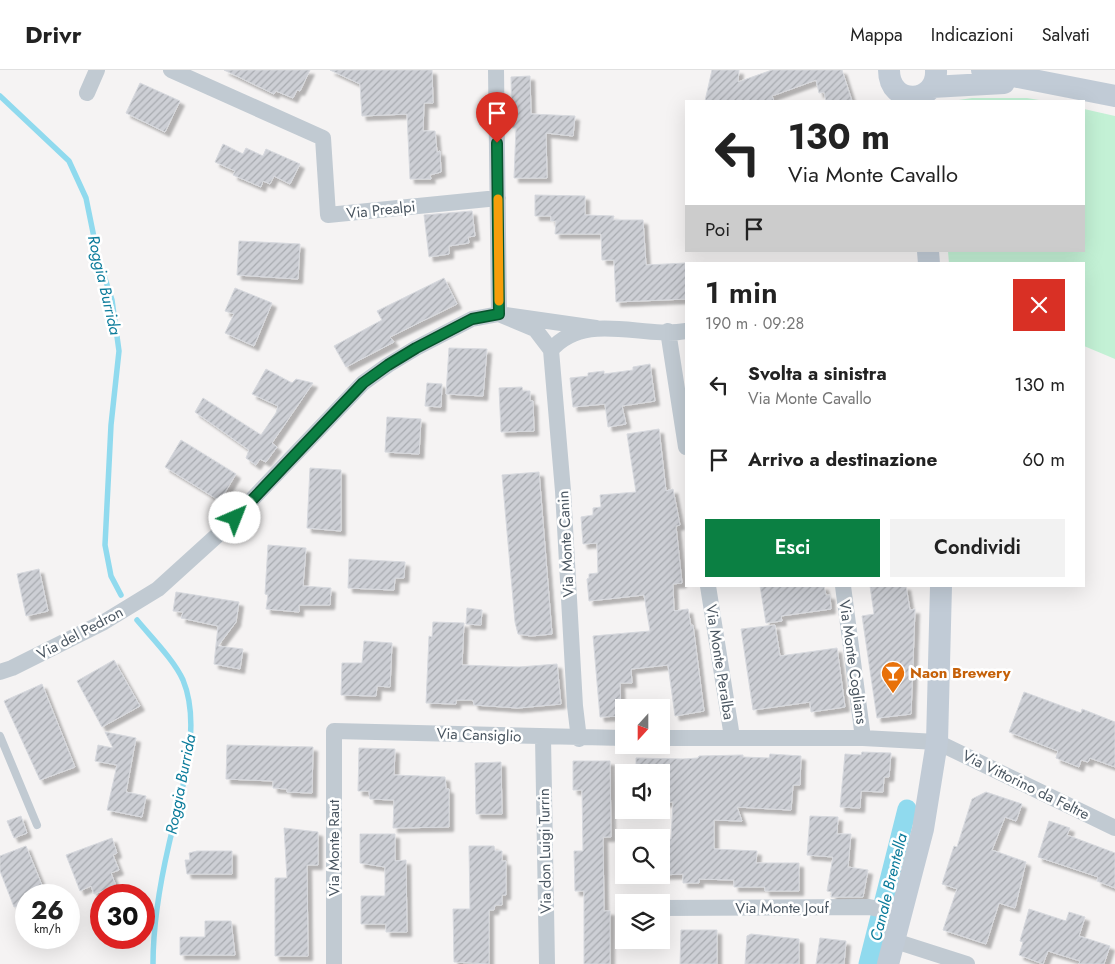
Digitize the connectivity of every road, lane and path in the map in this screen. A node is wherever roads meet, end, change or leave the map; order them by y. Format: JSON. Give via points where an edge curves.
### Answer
{"nodes":[{"id":1,"x":97,"y":70,"type":"edge"},
{"id":2,"x":171,"y":70,"type":"edge"},
{"id":3,"x":496,"y":70,"type":"edge"},
{"id":4,"x":889,"y":70,"type":"edge"},
{"id":5,"x":982,"y":70,"type":"edge"},
{"id":6,"x":1050,"y":82,"type":"junction"},
{"id":7,"x":931,"y":87,"type":"edge"},
{"id":8,"x":87,"y":93,"type":"dead end"},
{"id":9,"x":899,"y":96,"type":"edge"},
{"id":10,"x":1115,"y":96,"type":"edge"},
{"id":11,"x":498,"y":198,"type":"junction"},
{"id":12,"x":499,"y":314,"type":"junction"},
{"id":13,"x":596,"y":328,"type":"junction"},
{"id":14,"x":685,"y":331,"type":"edge"},
{"id":15,"x":668,"y":332,"type":"junction"},
{"id":16,"x":551,"y":350,"type":"junction"},
{"id":17,"x":685,"y":441,"type":"edge"},
{"id":18,"x":708,"y":587,"type":"edge"},
{"id":19,"x":843,"y":587,"type":"edge"},
{"id":20,"x":941,"y":587,"type":"edge"},
{"id":21,"x":0,"y":672,"type":"edge"},
{"id":22,"x":334,"y":731,"type":"joint"},
{"id":23,"x":0,"y":736,"type":"edge"},
{"id":24,"x":543,"y":737,"type":"junction"},
{"id":25,"x":732,"y":737,"type":"junction"},
{"id":26,"x":615,"y":738,"type":"edge"},
{"id":27,"x":670,"y":738,"type":"edge"},
{"id":28,"x":863,"y":738,"type":"junction"},
{"id":29,"x":579,"y":739,"type":"junction"},
{"id":30,"x":937,"y":742,"type":"junction"},
{"id":31,"x":37,"y":825,"type":"dead end"},
{"id":32,"x":1115,"y":828,"type":"edge"},
{"id":33,"x":670,"y":908,"type":"edge"},
{"id":34,"x":894,"y":912,"type":"junction"},
{"id":35,"x":895,"y":941,"type":"junction"},
{"id":36,"x":334,"y":964,"type":"edge"},
{"id":37,"x":547,"y":964,"type":"edge"},
{"id":38,"x":888,"y":964,"type":"edge"},
{"id":39,"x":966,"y":964,"type":"edge"}],
"edges":[{"from":1,"to":8,"type":"street"},
{"from":2,"to":11,"type":"street","name":"Via Prealpi","via":[[323,138],[328,215]]},
{"from":3,"to":11,"type":"street"},
{"from":4,"to":9,"type":"main road","via":[[892,85]]},
{"from":5,"to":6,"type":"main road"},
{"from":6,"to":7,"type":"main road"},
{"from":6,"to":10,"type":"main road"},
{"from":7,"to":9,"type":"main road","via":[[914,97]]},
{"from":11,"to":12,"type":"street"},
{"from":12,"to":13,"type":"street"},
{"from":12,"to":16,"type":"street","via":[[535,329]]},
{"from":12,"to":21,"type":"street","name":"Via del Pedron","via":[[464,323],[388,365],[363,383],[222,531],[158,589],[104,622]]},
{"from":13,"to":15,"type":"street"},
{"from":13,"to":16,"type":"street","via":[[570,334]]},
{"from":14,"to":15,"type":"street"},
{"from":15,"to":17,"type":"street"},
{"from":16,"to":29,"type":"street","name":"Via Monte Canin"},
{"from":18,"to":25,"type":"street","name":"Via Monte Peralba"},
{"from":19,"to":28,"type":"street","name":"Via Monte Coglians"},
{"from":20,"to":30,"type":"main road"},
{"from":22,"to":24,"type":"street","name":"Via Cansiglio"},
{"from":22,"to":36,"type":"street","name":"Via Monte Raut"},
{"from":23,"to":31,"type":"lane"},
{"from":24,"to":29,"type":"street","name":"Via Cansiglio"},
{"from":24,"to":37,"type":"street","name":"Via don Luigi Turrin"},
{"from":25,"to":27,"type":"street"},
{"from":25,"to":28,"type":"street"},
{"from":26,"to":29,"type":"street","name":"Via Cansiglio"},
{"from":28,"to":30,"type":"street"},
{"from":30,"to":32,"type":"street","name":"Via Vittorino da Feltre"},
{"from":30,"to":34,"type":"main road","via":[[922,829]]},
{"from":33,"to":34,"type":"street","name":"Via Monte Jouf","via":[[869,907]]},
{"from":34,"to":35,"type":"main road"},
{"from":35,"to":38,"type":"main road"},
{"from":35,"to":39,"type":"street"}]}
